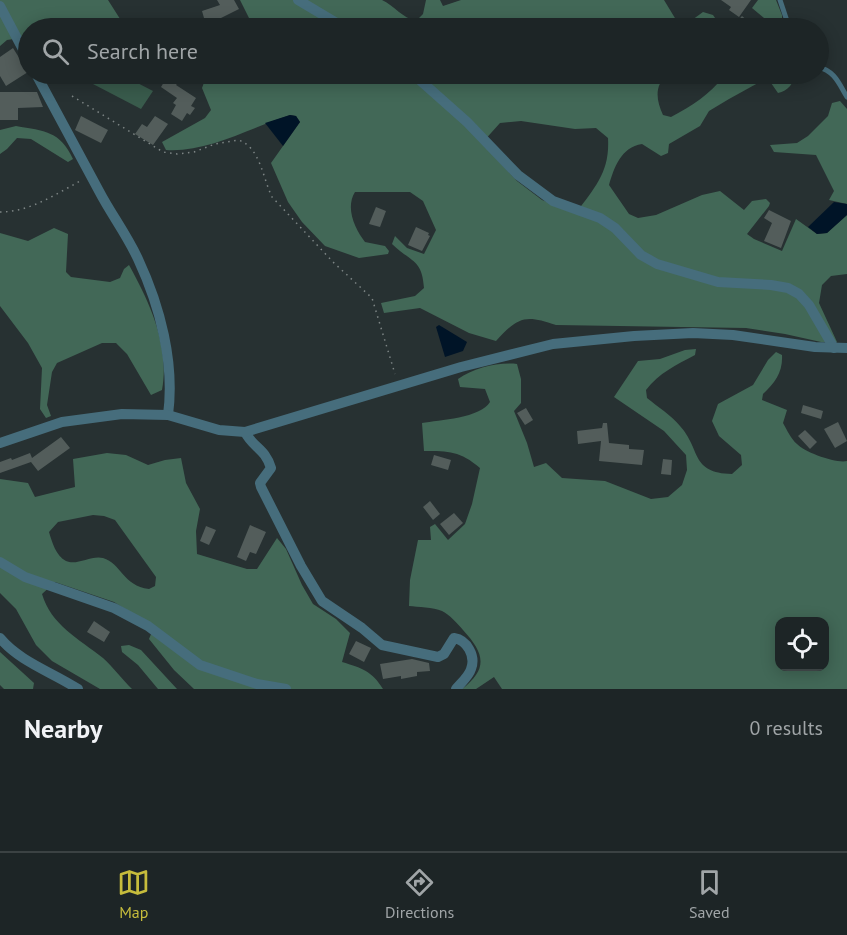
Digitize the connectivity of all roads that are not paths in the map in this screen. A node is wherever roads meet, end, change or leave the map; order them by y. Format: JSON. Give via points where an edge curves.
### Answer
{"nodes":[{"id":1,"x":298,"y":0,"type":"edge"},
{"id":2,"x":780,"y":0,"type":"edge"},
{"id":3,"x":0,"y":6,"type":"edge"},
{"id":4,"x":328,"y":18,"type":"edge"},
{"id":5,"x":787,"y":18,"type":"edge"},
{"id":6,"x":18,"y":40,"type":"edge"},
{"id":7,"x":829,"y":71,"type":"edge"},
{"id":8,"x":41,"y":84,"type":"edge"},
{"id":9,"x":424,"y":84,"type":"edge"},
{"id":10,"x":847,"y":97,"type":"edge"},
{"id":11,"x":834,"y":348,"type":"junction"},
{"id":12,"x":847,"y":348,"type":"edge"},
{"id":13,"x":168,"y":415,"type":"junction"},
{"id":14,"x":245,"y":432,"type":"junction"},
{"id":15,"x":0,"y":443,"type":"edge"},
{"id":16,"x":0,"y":562,"type":"edge"},
{"id":17,"x":0,"y":638,"type":"edge"},
{"id":18,"x":78,"y":689,"type":"edge"},
{"id":19,"x":286,"y":689,"type":"edge"},
{"id":20,"x":456,"y":689,"type":"edge"}],
"edges":[{"from":1,"to":4,"type":"street"},
{"from":2,"to":5,"type":"lane"},
{"from":3,"to":6,"type":"street"},
{"from":7,"to":10,"type":"lane"},
{"from":8,"to":13,"type":"street","via":[[138,257],[150,288],[168,364]]},
{"from":9,"to":11,"type":"street","via":[[518,175],[546,196],[600,218],[641,255],[657,264],[718,282],[788,288],[809,305]]},
{"from":11,"to":12,"type":"street"},
{"from":11,"to":14,"type":"street","via":[[693,333],[589,339],[526,349]]},
{"from":13,"to":14,"type":"street","via":[[219,430]]},
{"from":13,"to":15,"type":"street","via":[[86,417]]},
{"from":14,"to":20,"type":"street","via":[[266,454],[272,468],[262,479],[261,487],[322,602],[382,645],[438,657],[454,638],[461,639],[469,646],[473,660],[471,670]]},
{"from":16,"to":19,"type":"street","via":[[25,577],[114,608],[148,626],[200,665]]},
{"from":17,"to":18,"type":"street","via":[[19,655]]}]}
